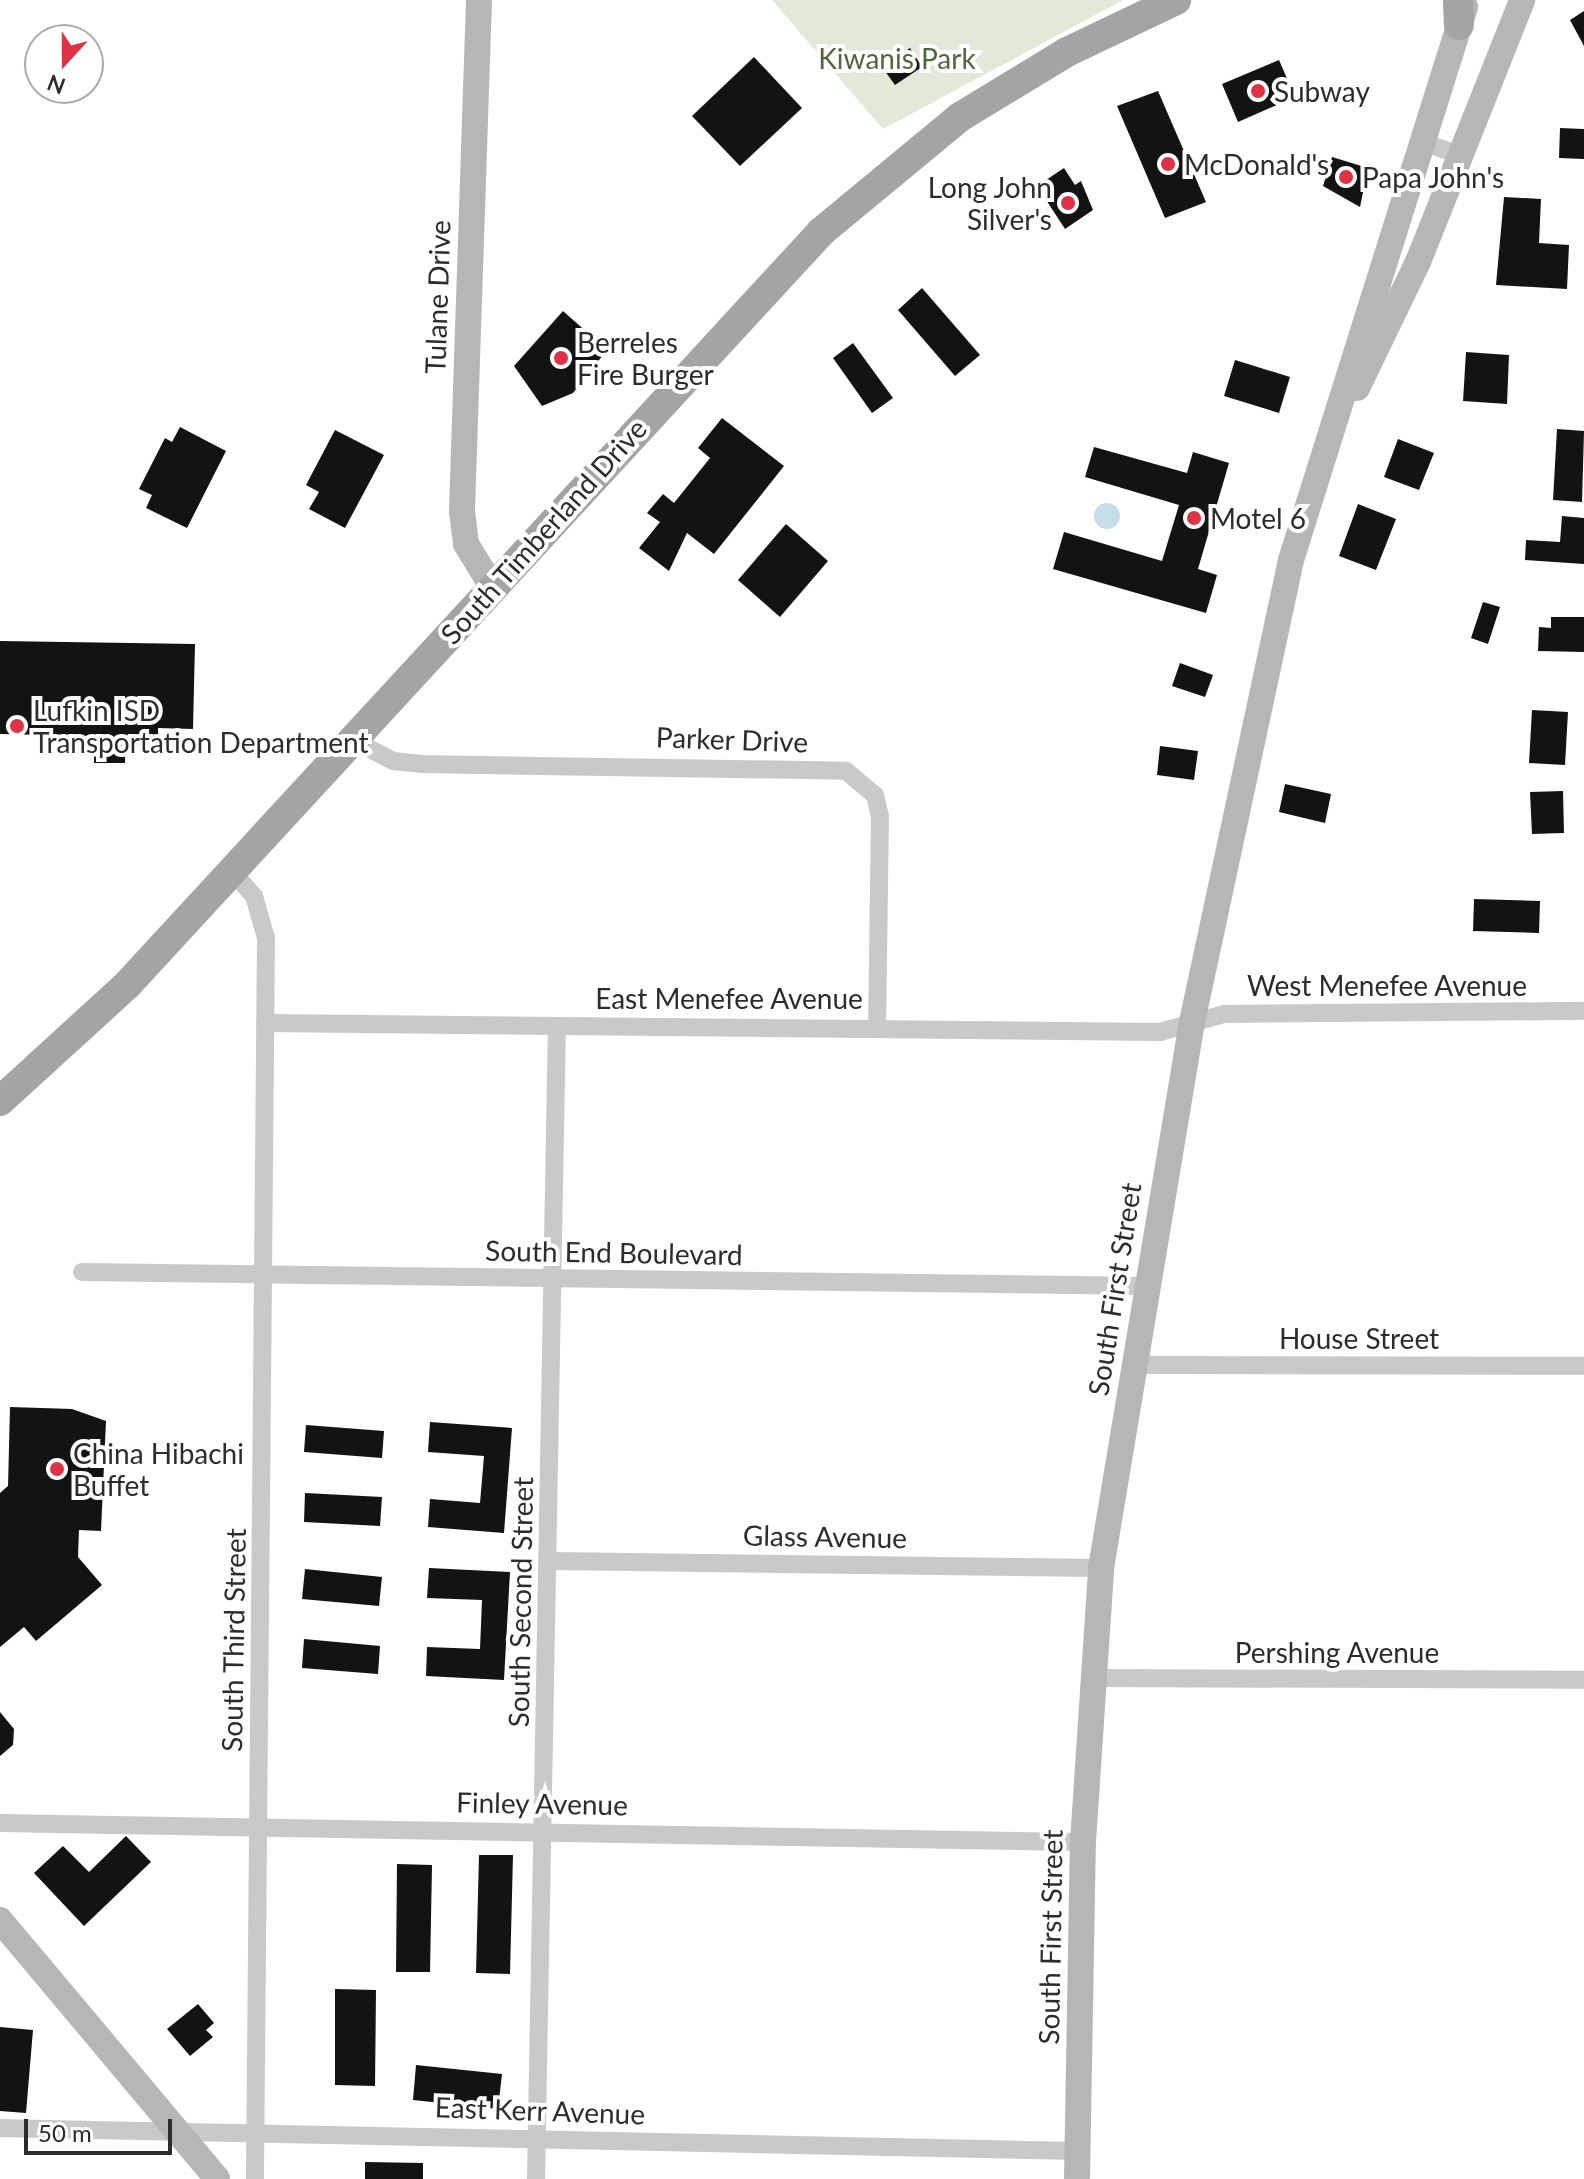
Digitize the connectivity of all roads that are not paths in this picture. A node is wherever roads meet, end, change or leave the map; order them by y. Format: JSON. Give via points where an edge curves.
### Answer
{"nodes":[{"id":1,"x":479,"y":0,"type":"edge"},
{"id":2,"x":1176,"y":0,"type":"edge"},
{"id":3,"x":1522,"y":0,"type":"edge"},
{"id":4,"x":1462,"y":8,"type":"edge"},
{"id":5,"x":1425,"y":143,"type":"junction"},
{"id":6,"x":1460,"y":155,"type":"junction"},
{"id":7,"x":1336,"y":426,"type":"junction"},
{"id":8,"x":493,"y":588,"type":"junction"},
{"id":9,"x":351,"y":739,"type":"junction"},
{"id":10,"x":232,"y":871,"type":"junction"},
{"id":11,"x":1584,"y":1011,"type":"edge"},
{"id":12,"x":1192,"y":1022,"type":"junction"},
{"id":13,"x":265,"y":1023,"type":"junction"},
{"id":14,"x":557,"y":1026,"type":"junction"},
{"id":15,"x":877,"y":1026,"type":"junction"},
{"id":16,"x":0,"y":1101,"type":"edge"},
{"id":17,"x":82,"y":1272,"type":"dead end"},
{"id":18,"x":268,"y":1279,"type":"junction"},
{"id":19,"x":555,"y":1281,"type":"junction"},
{"id":20,"x":1146,"y":1286,"type":"junction"},
{"id":21,"x":1134,"y":1365,"type":"junction"},
{"id":22,"x":1584,"y":1366,"type":"edge"},
{"id":23,"x":549,"y":1561,"type":"junction"},
{"id":24,"x":1101,"y":1568,"type":"junction"},
{"id":25,"x":1091,"y":1678,"type":"junction"},
{"id":26,"x":1584,"y":1680,"type":"edge"},
{"id":27,"x":0,"y":1823,"type":"edge"},
{"id":28,"x":258,"y":1824,"type":"junction"},
{"id":29,"x":545,"y":1832,"type":"junction"},
{"id":30,"x":1083,"y":1842,"type":"junction"},
{"id":31,"x":0,"y":1920,"type":"edge"},
{"id":32,"x":0,"y":2128,"type":"edge"},
{"id":33,"x":177,"y":2128,"type":"junction"},
{"id":34,"x":256,"y":2129,"type":"junction"},
{"id":35,"x":537,"y":2139,"type":"junction"},
{"id":36,"x":1078,"y":2151,"type":"junction"},
{"id":37,"x":217,"y":2179,"type":"edge"},
{"id":38,"x":255,"y":2179,"type":"edge"},
{"id":39,"x":536,"y":2179,"type":"edge"},
{"id":40,"x":1077,"y":2179,"type":"edge"}],
"edges":[{"from":1,"to":8,"type":"street","name":"Tulane Drive","via":[[462,511],[466,544]]},
{"from":2,"to":8,"type":"main road","name":"South Timberland Drive","via":[[1017,80],[851,206],[773,280]]},
{"from":3,"to":6,"type":"street","name":"South First Street"},
{"from":4,"to":5,"type":"street","name":"South First Street"},
{"from":5,"to":6,"type":"street"},
{"from":5,"to":7,"type":"street","name":"South First Street"},
{"from":6,"to":7,"type":"street","name":"South First Street","via":[[1381,347]]},
{"from":7,"to":12,"type":"street","name":"South First Street","via":[[1273,630]]},
{"from":8,"to":9,"type":"main road","name":"South Timberland Drive"},
{"from":9,"to":10,"type":"main road","name":"South Timberland Drive"},
{"from":9,"to":15,"type":"street","name":"Parker Drive","via":[[393,761],[420,764],[846,771],[875,795],[880,816]]},
{"from":10,"to":13,"type":"street","name":"South Third Street","via":[[261,913]]},
{"from":10,"to":16,"type":"main road","name":"South Timberland Drive","via":[[127,985]]},
{"from":11,"to":12,"type":"street","name":"West Menefee Avenue","via":[[1224,1014]]},
{"from":12,"to":15,"type":"street","name":"East Menefee Avenue","via":[[1160,1032]]},
{"from":12,"to":20,"type":"street","name":"South First Street"},
{"from":13,"to":14,"type":"street","name":"East Menefee Avenue"},
{"from":13,"to":18,"type":"street","name":"South Third Street"},
{"from":14,"to":15,"type":"street","name":"East Menefee Avenue"},
{"from":14,"to":19,"type":"street","name":"South Second Street"},
{"from":17,"to":18,"type":"street","name":"South End Boulevard"},
{"from":18,"to":19,"type":"street","name":"South End Boulevard"},
{"from":18,"to":28,"type":"street","name":"South Third Street"},
{"from":19,"to":20,"type":"street","name":"South End Boulevard"},
{"from":19,"to":23,"type":"street","name":"South Second Street"},
{"from":20,"to":21,"type":"street","name":"South First Street"},
{"from":21,"to":22,"type":"street","name":"House Street"},
{"from":21,"to":24,"type":"street","name":"South First Street"},
{"from":23,"to":24,"type":"street","name":"Glass Avenue"},
{"from":23,"to":29,"type":"street","name":"South Second Street"},
{"from":24,"to":25,"type":"street","name":"South First Street"},
{"from":25,"to":26,"type":"street","name":"Pershing Avenue"},
{"from":25,"to":30,"type":"street","name":"South First Street"},
{"from":27,"to":28,"type":"street","name":"Finley Avenue"},
{"from":28,"to":29,"type":"street","name":"Finley Avenue"},
{"from":28,"to":34,"type":"street","name":"South Third Street"},
{"from":29,"to":30,"type":"street","name":"Finley Avenue"},
{"from":29,"to":35,"type":"street","name":"South Second Street"},
{"from":30,"to":36,"type":"street","name":"South First Street"},
{"from":31,"to":33,"type":"street"},
{"from":32,"to":33,"type":"street","name":"East Kerr Avenue"},
{"from":33,"to":34,"type":"street","name":"East Kerr Avenue"},
{"from":33,"to":37,"type":"street"},
{"from":34,"to":35,"type":"street","name":"East Kerr Avenue"},
{"from":34,"to":38,"type":"street","name":"South Third Street"},
{"from":35,"to":36,"type":"street","name":"East Kerr Avenue"},
{"from":35,"to":39,"type":"street","name":"South Second Street"},
{"from":36,"to":40,"type":"street","name":"South First Street"}]}
